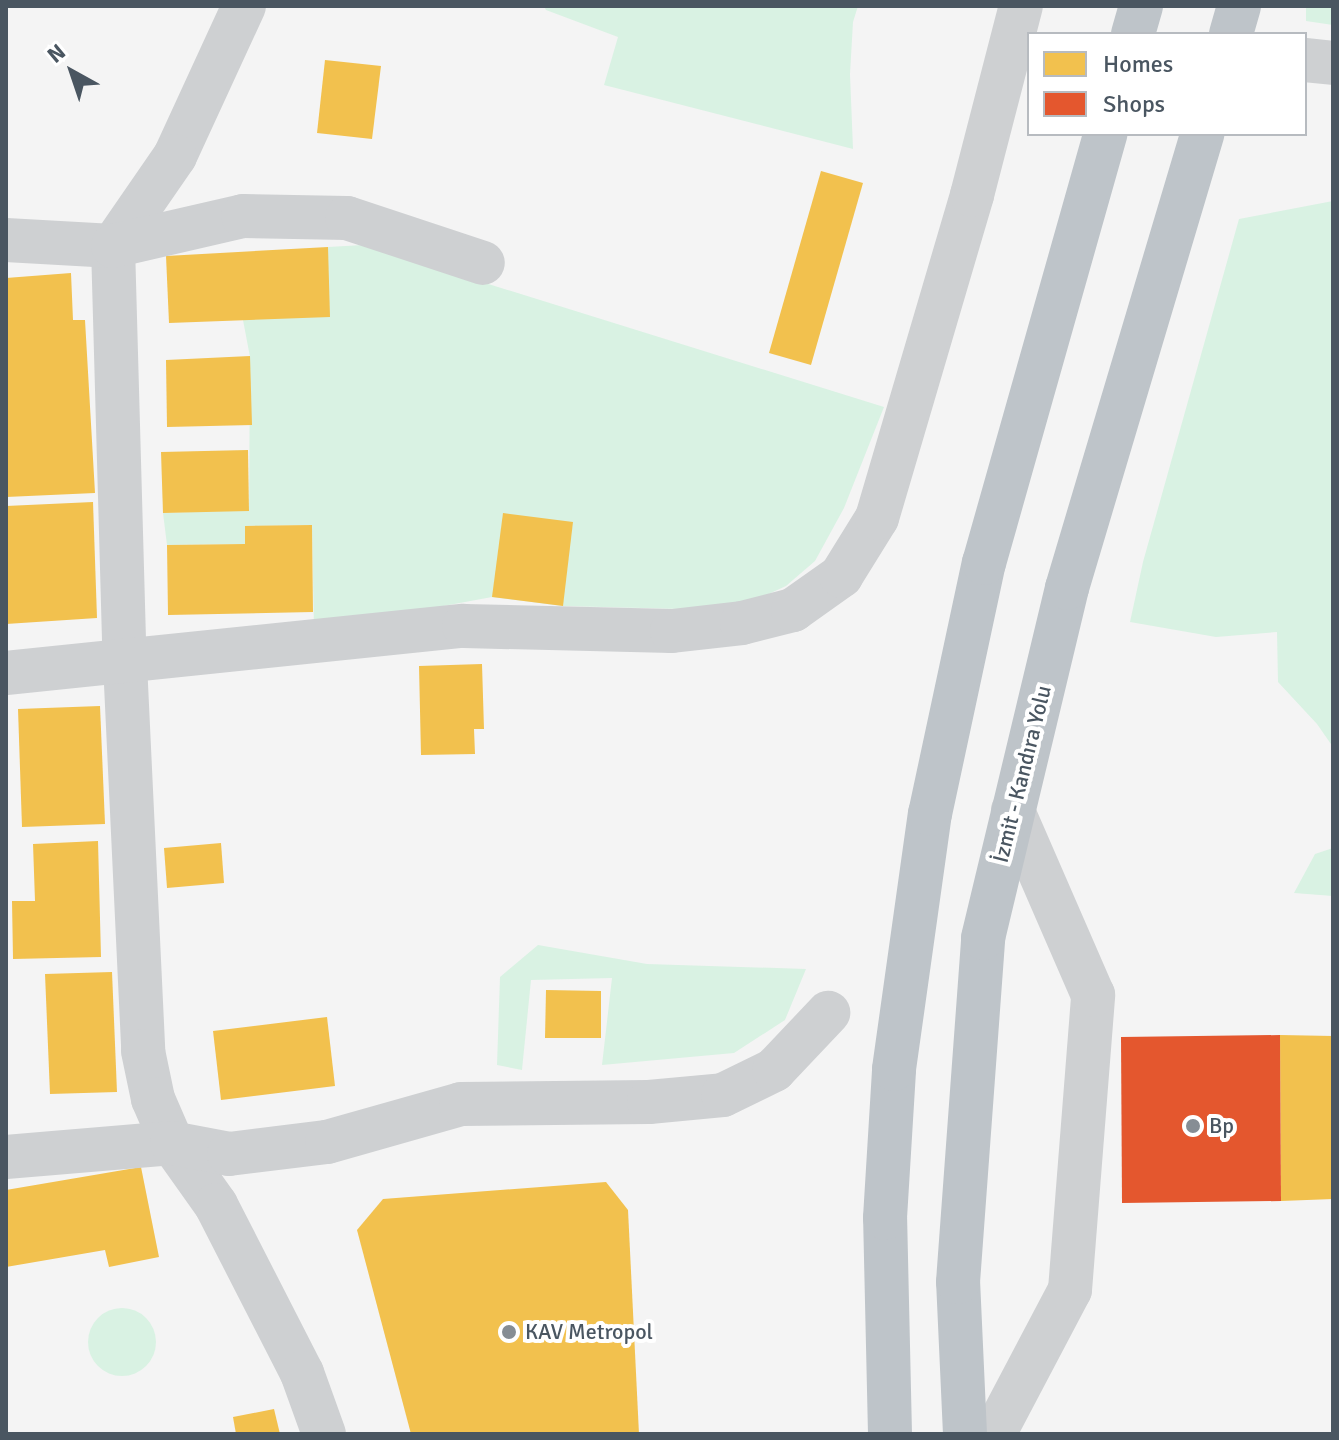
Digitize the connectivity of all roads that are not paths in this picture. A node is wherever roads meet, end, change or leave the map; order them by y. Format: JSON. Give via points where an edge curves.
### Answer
{"nodes":[{"id":1,"x":244,"y":6,"type":"edge"},
{"id":2,"x":1021,"y":6,"type":"edge"},
{"id":3,"x":1111,"y":6,"type":"edge"},
{"id":4,"x":1141,"y":6,"type":"edge"},
{"id":5,"x":1239,"y":6,"type":"edge"},
{"id":6,"x":1105,"y":32,"type":"edge"},
{"id":7,"x":1134,"y":32,"type":"edge"},
{"id":8,"x":1232,"y":32,"type":"edge"},
{"id":9,"x":1307,"y":60,"type":"edge"},
{"id":10,"x":1333,"y":63,"type":"edge"},
{"id":11,"x":1084,"y":136,"type":"edge"},
{"id":12,"x":1104,"y":136,"type":"edge"},
{"id":13,"x":1201,"y":136,"type":"edge"},
{"id":14,"x":6,"y":240,"type":"edge"},
{"id":15,"x":113,"y":246,"type":"junction"},
{"id":16,"x":483,"y":263,"type":"dead end"},
{"id":17,"x":1019,"y":435,"type":"junction"},
{"id":18,"x":125,"y":663,"type":"junction"},
{"id":19,"x":6,"y":673,"type":"edge"},
{"id":20,"x":1013,"y":811,"type":"junction"},
{"id":21,"x":828,"y":1013,"type":"dead end"},
{"id":22,"x":172,"y":1143,"type":"junction"},
{"id":23,"x":6,"y":1157,"type":"edge"},
{"id":24,"x":324,"y":1434,"type":"edge"},
{"id":25,"x":890,"y":1434,"type":"edge"},
{"id":26,"x":965,"y":1434,"type":"edge"},
{"id":27,"x":994,"y":1434,"type":"edge"}],
"edges":[{"from":1,"to":15,"type":"street","via":[[175,156]]},
{"from":2,"to":18,"type":"street","via":[[972,195],[877,518],[841,576],[793,610],[742,623],[672,631],[464,626]]},
{"from":3,"to":6,"type":"highway"},
{"from":4,"to":7,"type":"highway"},
{"from":5,"to":8,"type":"highway"},
{"from":9,"to":10,"type":"street"},
{"from":11,"to":17,"type":"highway"},
{"from":12,"to":17,"type":"highway"},
{"from":13,"to":20,"type":"highway","name":"İzmit - Kandıra Yolu","via":[[1067,588]]},
{"from":14,"to":15,"type":"street"},
{"from":15,"to":16,"type":"street","via":[[243,216],[347,218]]},
{"from":15,"to":18,"type":"street"},
{"from":17,"to":25,"type":"highway","via":[[949,725],[910,944],[894,1069],[885,1218]]},
{"from":18,"to":19,"type":"street"},
{"from":18,"to":22,"type":"street","via":[[143,1051],[153,1099]]},
{"from":20,"to":26,"type":"highway","name":"İzmit - Kandıra Yolu","via":[[983,938],[958,1282]]},
{"from":20,"to":27,"type":"street","via":[[1093,995],[1070,1290]]},
{"from":21,"to":22,"type":"street","via":[[774,1070],[723,1095],[649,1102],[461,1104],[327,1142],[229,1154]]},
{"from":22,"to":23,"type":"street"},
{"from":22,"to":24,"type":"street","via":[[216,1205],[302,1373]]}]}
